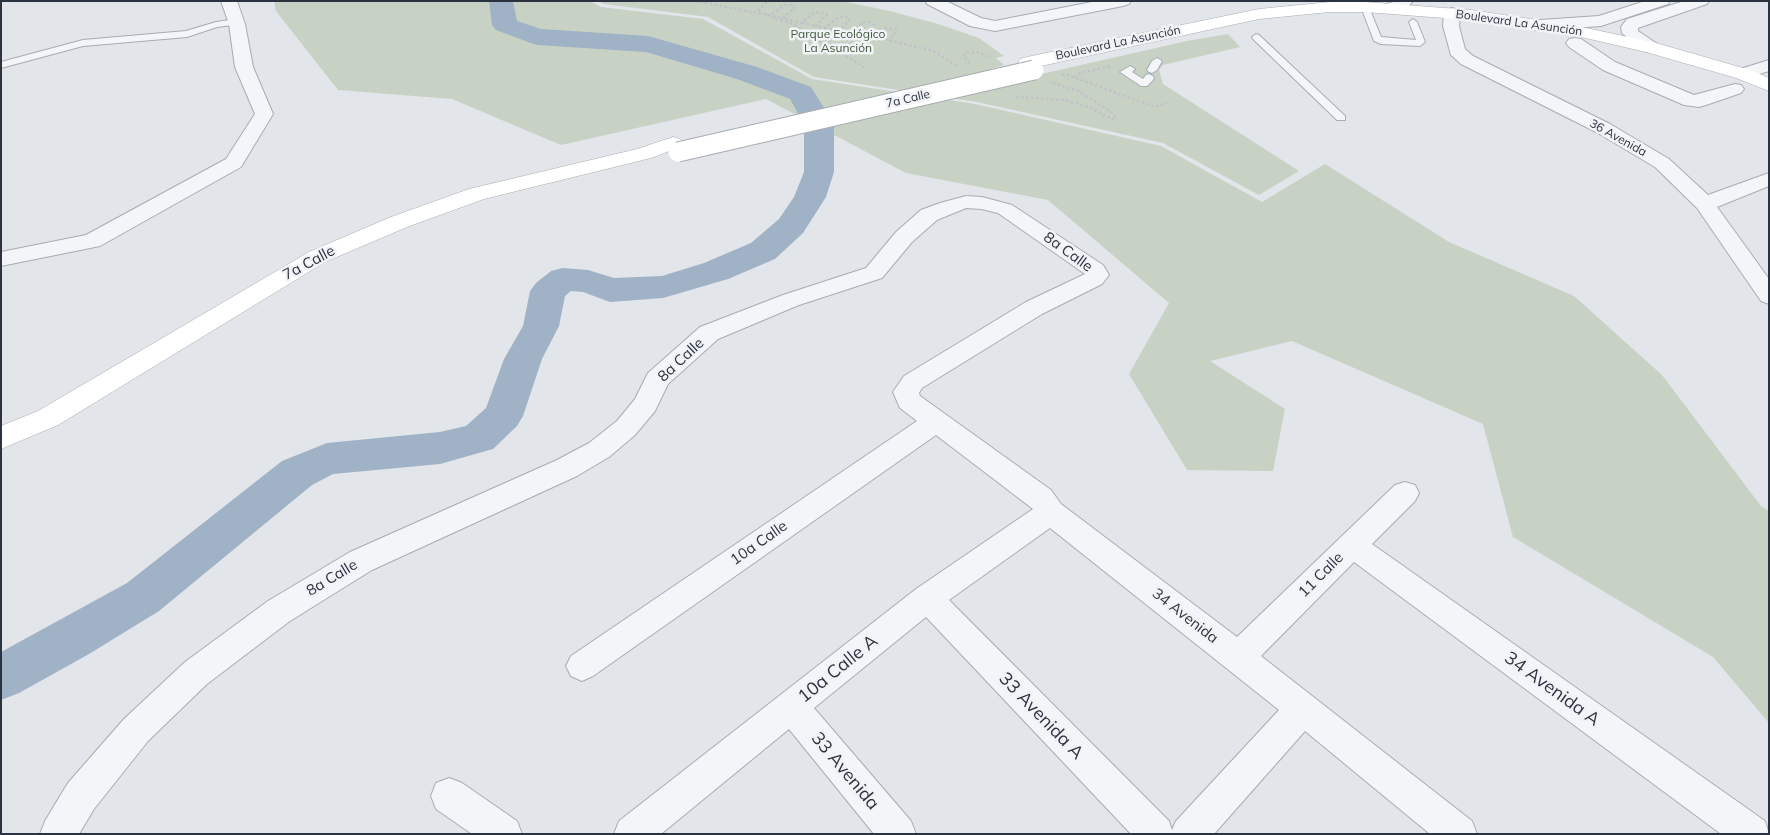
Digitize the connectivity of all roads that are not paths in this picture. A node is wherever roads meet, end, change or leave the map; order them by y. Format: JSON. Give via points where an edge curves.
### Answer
{"nodes":[{"id":1,"x":229,"y":1,"type":"edge"},
{"id":2,"x":933,"y":1,"type":"edge"},
{"id":3,"x":1122,"y":1,"type":"edge"},
{"id":4,"x":1662,"y":1,"type":"edge"},
{"id":5,"x":1701,"y":1,"type":"edge"},
{"id":6,"x":1397,"y":5,"type":"edge"},
{"id":7,"x":1330,"y":7,"type":"junction"},
{"id":8,"x":1453,"y":13,"type":"edge"},
{"id":9,"x":1613,"y":17,"type":"junction"},
{"id":10,"x":1311,"y":20,"type":"junction"},
{"id":11,"x":1369,"y":20,"type":"junction"},
{"id":12,"x":237,"y":22,"type":"junction"},
{"id":13,"x":1540,"y":25,"type":"junction"},
{"id":14,"x":1256,"y":38,"type":"dead end"},
{"id":15,"x":1614,"y":38,"type":"junction"},
{"id":16,"x":1171,"y":41,"type":"joint"},
{"id":17,"x":1575,"y":43,"type":"junction"},
{"id":18,"x":1650,"y":47,"type":"junction"},
{"id":19,"x":1157,"y":61,"type":"dead end"},
{"id":20,"x":1,"y":65,"type":"edge"},
{"id":21,"x":1769,"y":65,"type":"edge"},
{"id":22,"x":1128,"y":70,"type":"road end"},
{"id":23,"x":1036,"y":72,"type":"junction"},
{"id":24,"x":1694,"y":74,"type":"junction"},
{"id":25,"x":1739,"y":82,"type":"junction"},
{"id":26,"x":1769,"y":85,"type":"edge"},
{"id":27,"x":1769,"y":103,"type":"edge"},
{"id":28,"x":1341,"y":118,"type":"dead end"},
{"id":29,"x":1769,"y":179,"type":"edge"},
{"id":30,"x":1705,"y":204,"type":"junction"},
{"id":31,"x":1,"y":259,"type":"edge"},
{"id":32,"x":1769,"y":296,"type":"edge"},
{"id":33,"x":909,"y":401,"type":"joint"},
{"id":34,"x":936,"y":421,"type":"junction"},
{"id":35,"x":1,"y":438,"type":"edge"},
{"id":36,"x":1405,"y":493,"type":"dead end"},
{"id":37,"x":1050,"y":512,"type":"junction"},
{"id":38,"x":1352,"y":545,"type":"junction"},
{"id":39,"x":927,"y":598,"type":"junction"},
{"id":40,"x":1238,"y":657,"type":"junction"},
{"id":41,"x":582,"y":666,"type":"dead end"},
{"id":42,"x":792,"y":707,"type":"junction"},
{"id":43,"x":1302,"y":708,"type":"junction"},
{"id":44,"x":449,"y":796,"type":"dead end"},
{"id":45,"x":58,"y":834,"type":"edge"},
{"id":46,"x":504,"y":834,"type":"edge"},
{"id":47,"x":632,"y":834,"type":"edge"},
{"id":48,"x":898,"y":834,"type":"edge"},
{"id":49,"x":1156,"y":834,"type":"edge"},
{"id":50,"x":1189,"y":834,"type":"edge"},
{"id":51,"x":1459,"y":834,"type":"edge"},
{"id":52,"x":1752,"y":834,"type":"edge"}],
"edges":[{"from":1,"to":12,"type":"street"},
{"from":2,"to":3,"type":"street","via":[[976,22],[994,26]]},
{"from":4,"to":9,"type":"street"},
{"from":5,"to":18,"type":"street","via":[[1633,23],[1630,33]]},
{"from":6,"to":8,"type":"main road","name":"Boulevard La Asunción"},
{"from":6,"to":11,"type":"main road","name":"Boulevard La Asunción"},
{"from":7,"to":10,"type":"main road"},
{"from":7,"to":11,"type":"main road","name":"Boulevard La Asunción"},
{"from":7,"to":23,"type":"main road","name":"Boulevard La Asunción","via":[[1237,17]]},
{"from":8,"to":11,"type":"main road","name":"Boulevard La Asunción","via":[[1416,29]]},
{"from":8,"to":13,"type":"main road","name":"Boulevard La Asunción"},
{"from":8,"to":17,"type":"main road","name":"Boulevard La Asunción","via":[[1508,32]]},
{"from":8,"to":30,"type":"street","name":"36 Avenida","via":[[1457,46],[1467,60],[1603,128],[1662,163]]},
{"from":9,"to":13,"type":"street"},
{"from":9,"to":15,"type":"main road","via":[[1608,29]]},
{"from":10,"to":11,"type":"main road","name":"Boulevard La Asunción"},
{"from":10,"to":16,"type":"main road","name":"Boulevard La Asunción","via":[[1240,27]]},
{"from":12,"to":20,"type":"lane","via":[[187,34],[83,43]]},
{"from":12,"to":31,"type":"street","via":[[244,67],[264,114],[234,163],[92,241]]},
{"from":13,"to":15,"type":"main road","name":"Boulevard La Asunción"},
{"from":14,"to":28,"type":"lane"},
{"from":15,"to":18,"type":"main road","name":"Boulevard La Asunción"},
{"from":15,"to":24,"type":"main road","via":[[1638,53]]},
{"from":16,"to":23,"type":"main road","name":"7a Calle"},
{"from":17,"to":24,"type":"main road","name":"Boulevard La Asunción"},
{"from":17,"to":25,"type":"street","via":[[1609,66],[1691,101],[1699,101]]},
{"from":18,"to":25,"type":"main road","name":"Boulevard La Asunción"},
{"from":19,"to":22,"type":"lane","via":[[1144,84]]},
{"from":21,"to":25,"type":"street"},
{"from":23,"to":35,"type":"main road","name":"7a Calle","bridge":true,"via":[[644,154],[477,194],[316,257],[48,418]]},
{"from":24,"to":25,"type":"main road","name":"Boulevard La Asunción"},
{"from":25,"to":26,"type":"main road","name":"Boulevard La Asunción"},
{"from":25,"to":27,"type":"main road","name":"Boulevard La Asunción"},
{"from":29,"to":30,"type":"street"},
{"from":30,"to":32,"type":"street","name":"36 Avenida"},
{"from":33,"to":34,"type":"street","name":"34 Avenida"},
{"from":33,"to":45,"type":"street","name":"8a Calle","via":[[906,392],[913,382],[1034,308],[1098,275],[1095,270],[1005,208],[966,202],[930,215],[904,237],[874,273],[791,300],[709,333],[657,379],[646,404],[626,428],[599,450],[567,468],[360,561],[279,611],[196,673],[136,730],[80,796]]},
{"from":34,"to":37,"type":"street","name":"34 Avenida","via":[[1041,498]]},
{"from":34,"to":41,"type":"street","name":"10a Calle"},
{"from":36,"to":38,"type":"street","name":"11 Calle"},
{"from":37,"to":39,"type":"street","name":"10a Calle A"},
{"from":37,"to":40,"type":"street","name":"34 Avenida"},
{"from":38,"to":40,"type":"street","name":"11 Calle"},
{"from":38,"to":52,"type":"street","name":"34 Avenida A"},
{"from":39,"to":42,"type":"street","name":"10a Calle A"},
{"from":39,"to":49,"type":"street","name":"33 Avenida A"},
{"from":40,"to":43,"type":"street","name":"34 Avenida"},
{"from":42,"to":47,"type":"street","name":"10a Calle A"},
{"from":42,"to":48,"type":"street","name":"33 Avenida"},
{"from":43,"to":50,"type":"street"},
{"from":43,"to":51,"type":"street","name":"34 Avenida"},
{"from":44,"to":46,"type":"street"}]}
